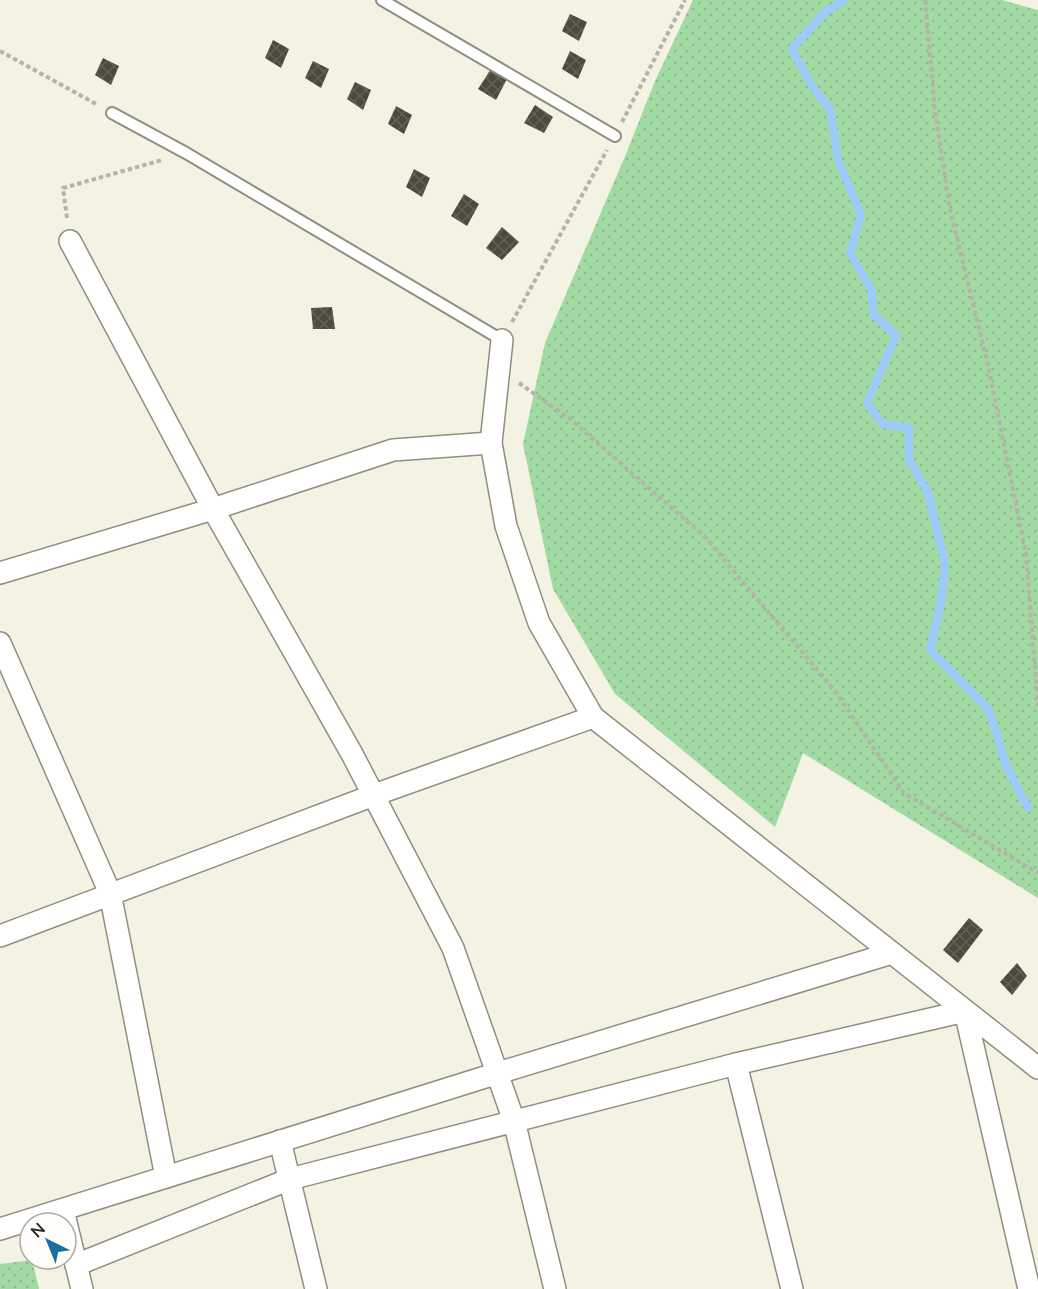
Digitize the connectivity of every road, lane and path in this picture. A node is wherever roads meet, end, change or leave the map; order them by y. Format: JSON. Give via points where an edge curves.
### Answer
{"nodes":[{"id":1,"x":382,"y":0,"type":"edge"},
{"id":2,"x":685,"y":0,"type":"edge"},
{"id":3,"x":925,"y":0,"type":"edge"},
{"id":4,"x":0,"y":51,"type":"edge"},
{"id":5,"x":112,"y":113,"type":"joint"},
{"id":6,"x":615,"y":136,"type":"junction"},
{"id":7,"x":186,"y":153,"type":"junction"},
{"id":8,"x":70,"y":241,"type":"joint"},
{"id":9,"x":502,"y":340,"type":"junction"},
{"id":10,"x":499,"y":369,"type":"junction"},
{"id":11,"x":491,"y":443,"type":"junction"},
{"id":12,"x":213,"y":509,"type":"junction"},
{"id":13,"x":0,"y":573,"type":"edge"},
{"id":14,"x":0,"y":643,"type":"edge"},
{"id":15,"x":1038,"y":706,"type":"edge"},
{"id":16,"x":593,"y":717,"type":"junction"},
{"id":17,"x":374,"y":795,"type":"junction"},
{"id":18,"x":1038,"y":873,"type":"edge"},
{"id":19,"x":110,"y":896,"type":"junction"},
{"id":20,"x":0,"y":936,"type":"edge"},
{"id":21,"x":892,"y":952,"type":"junction"},
{"id":22,"x":965,"y":1011,"type":"junction"},
{"id":23,"x":736,"y":1064,"type":"junction"},
{"id":24,"x":1038,"y":1068,"type":"edge"},
{"id":25,"x":498,"y":1073,"type":"junction"},
{"id":26,"x":514,"y":1121,"type":"junction"},
{"id":27,"x":280,"y":1141,"type":"junction"},
{"id":28,"x":166,"y":1177,"type":"junction"},
{"id":29,"x":290,"y":1179,"type":"junction"},
{"id":30,"x":63,"y":1210,"type":"joint"},
{"id":31,"x":0,"y":1229,"type":"edge"},
{"id":32,"x":78,"y":1264,"type":"edge"},
{"id":33,"x":78,"y":1271,"type":"edge"},
{"id":34,"x":82,"y":1289,"type":"edge"},
{"id":35,"x":316,"y":1289,"type":"edge"},
{"id":36,"x":555,"y":1289,"type":"edge"},
{"id":37,"x":792,"y":1289,"type":"edge"},
{"id":38,"x":1029,"y":1289,"type":"edge"}],
"edges":[{"from":1,"to":6,"type":"lane"},
{"from":2,"to":6,"type":"path"},
{"from":3,"to":15,"type":"path","via":[[935,111],[950,209],[988,365],[1026,554]]},
{"from":4,"to":5,"type":"path"},
{"from":5,"to":7,"type":"lane"},
{"from":6,"to":9,"type":"path"},
{"from":7,"to":8,"type":"path","via":[[63,188]]},
{"from":7,"to":9,"type":"lane"},
{"from":8,"to":12,"type":"street"},
{"from":9,"to":10,"type":"street"},
{"from":10,"to":11,"type":"street"},
{"from":10,"to":18,"type":"path","via":[[570,419],[705,537],[835,691],[904,793]]},
{"from":11,"to":12,"type":"street","via":[[393,450]]},
{"from":11,"to":16,"type":"street","via":[[506,526],[539,623]]},
{"from":12,"to":13,"type":"street"},
{"from":12,"to":17,"type":"street"},
{"from":14,"to":19,"type":"street"},
{"from":16,"to":17,"type":"street"},
{"from":16,"to":21,"type":"street"},
{"from":17,"to":19,"type":"street"},
{"from":17,"to":25,"type":"street","via":[[453,948]]},
{"from":19,"to":20,"type":"street"},
{"from":19,"to":28,"type":"street"},
{"from":21,"to":22,"type":"street"},
{"from":21,"to":25,"type":"street"},
{"from":22,"to":23,"type":"street"},
{"from":22,"to":24,"type":"street"},
{"from":22,"to":38,"type":"street"},
{"from":23,"to":26,"type":"street"},
{"from":23,"to":37,"type":"street"},
{"from":25,"to":26,"type":"street"},
{"from":25,"to":27,"type":"street"},
{"from":26,"to":29,"type":"street"},
{"from":26,"to":36,"type":"street"},
{"from":27,"to":28,"type":"street"},
{"from":27,"to":29,"type":"street"},
{"from":28,"to":30,"type":"street"},
{"from":29,"to":32,"type":"street"},
{"from":29,"to":35,"type":"street"},
{"from":30,"to":31,"type":"street"},
{"from":33,"to":34,"type":"street"}]}
